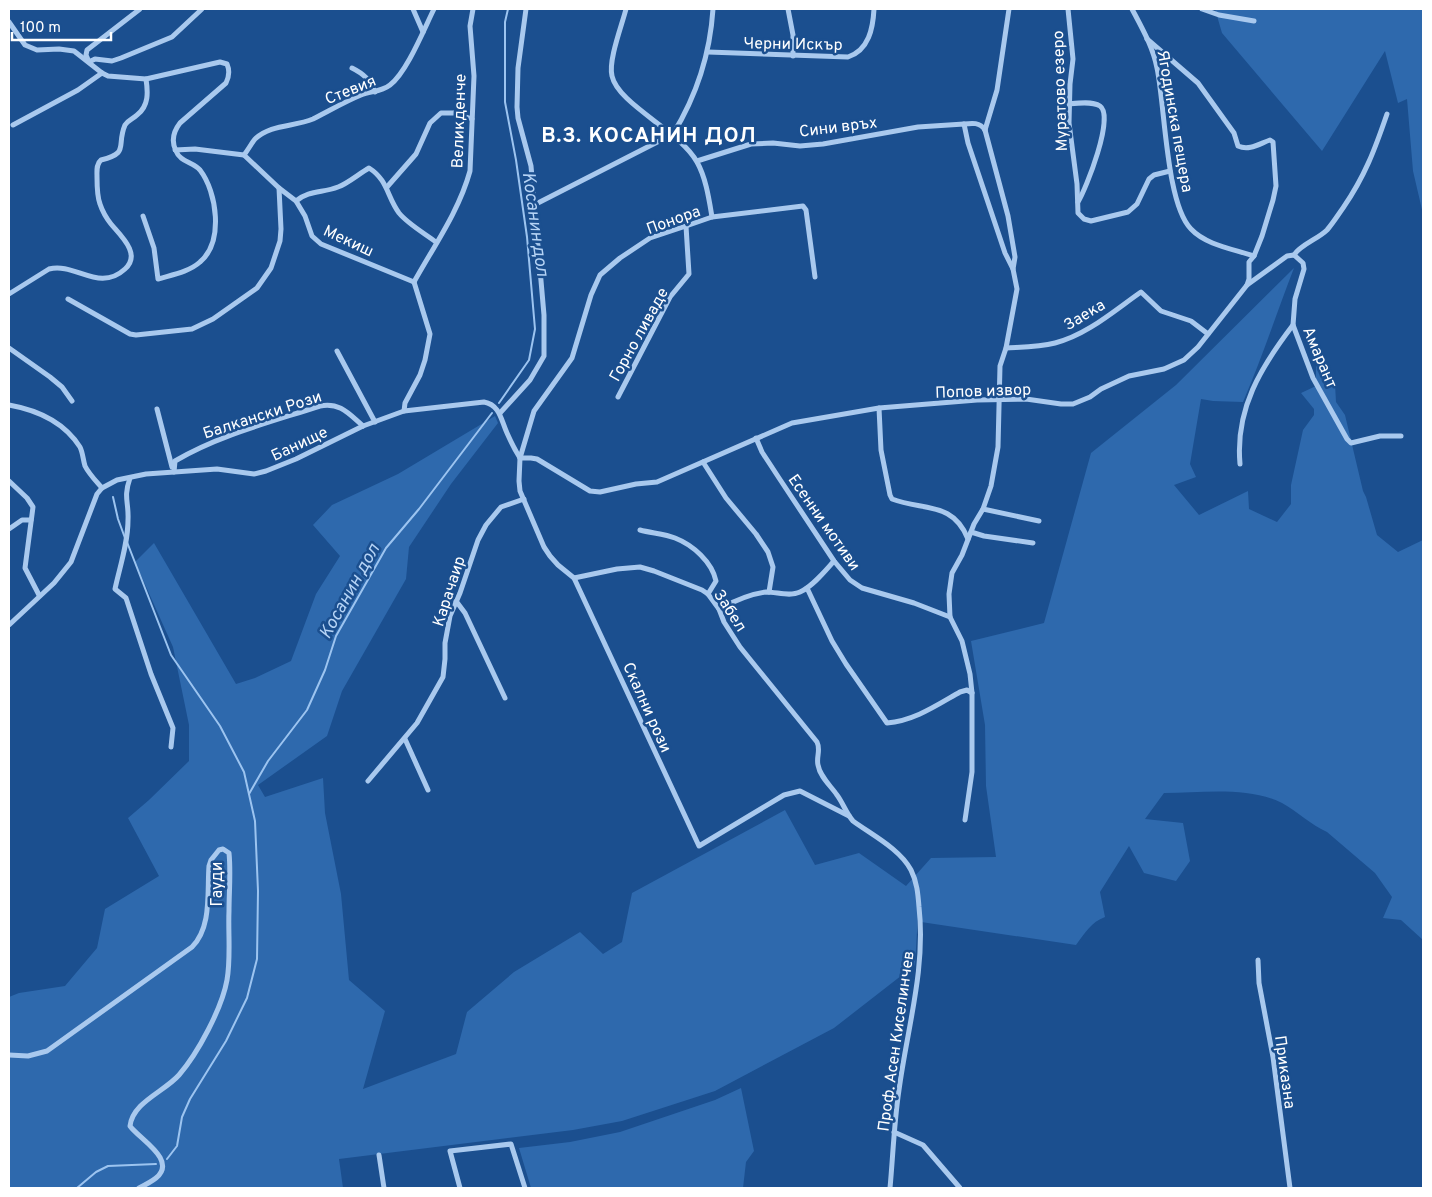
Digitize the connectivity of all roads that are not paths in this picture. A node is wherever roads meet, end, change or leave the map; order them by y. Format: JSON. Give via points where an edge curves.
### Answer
{"nodes":[{"id":1,"x":140,"y":9,"type":"edge"},
{"id":2,"x":202,"y":9,"type":"edge"},
{"id":3,"x":412,"y":9,"type":"edge"},
{"id":4,"x":434,"y":9,"type":"edge"},
{"id":5,"x":473,"y":9,"type":"edge"},
{"id":6,"x":526,"y":9,"type":"edge"},
{"id":7,"x":626,"y":9,"type":"edge"},
{"id":8,"x":713,"y":9,"type":"edge"},
{"id":9,"x":788,"y":9,"type":"edge"},
{"id":10,"x":874,"y":9,"type":"edge"},
{"id":11,"x":1009,"y":9,"type":"edge"},
{"id":12,"x":1068,"y":9,"type":"edge"},
{"id":13,"x":1132,"y":9,"type":"edge"},
{"id":14,"x":1202,"y":9,"type":"edge"},
{"id":15,"x":1254,"y":21,"type":"dead end"},
{"id":16,"x":9,"y":22,"type":"edge"},
{"id":17,"x":422,"y":32,"type":"junction"},
{"id":18,"x":1147,"y":39,"type":"junction"},
{"id":19,"x":708,"y":52,"type":"junction"},
{"id":20,"x":793,"y":56,"type":"junction"},
{"id":21,"x":89,"y":62,"type":"junction"},
{"id":22,"x":352,"y":68,"type":"dead end"},
{"id":23,"x":102,"y":73,"type":"junction"},
{"id":24,"x":146,"y":79,"type":"junction"},
{"id":25,"x":375,"y":92,"type":"junction"},
{"id":26,"x":1069,"y":104,"type":"junction"},
{"id":27,"x":1387,"y":114,"type":"dead end"},
{"id":28,"x":472,"y":118,"type":"junction"},
{"id":29,"x":964,"y":124,"type":"junction"},
{"id":30,"x":13,"y":125,"type":"dead end"},
{"id":31,"x":985,"y":130,"type":"junction"},
{"id":32,"x":673,"y":134,"type":"junction"},
{"id":33,"x":175,"y":150,"type":"junction"},
{"id":34,"x":244,"y":155,"type":"junction"},
{"id":35,"x":697,"y":161,"type":"junction"},
{"id":36,"x":1170,"y":171,"type":"junction"},
{"id":37,"x":387,"y":187,"type":"junction"},
{"id":38,"x":279,"y":188,"type":"junction"},
{"id":39,"x":296,"y":201,"type":"junction"},
{"id":40,"x":1077,"y":202,"type":"junction"},
{"id":41,"x":534,"y":205,"type":"junction"},
{"id":42,"x":144,"y":216,"type":"dead end"},
{"id":43,"x":712,"y":217,"type":"junction"},
{"id":44,"x":686,"y":226,"type":"junction"},
{"id":45,"x":436,"y":242,"type":"junction"},
{"id":46,"x":1294,"y":255,"type":"junction"},
{"id":47,"x":1254,"y":256,"type":"junction"},
{"id":48,"x":1013,"y":269,"type":"junction"},
{"id":49,"x":815,"y":277,"type":"dead end"},
{"id":50,"x":414,"y":282,"type":"junction"},
{"id":51,"x":1247,"y":285,"type":"junction"},
{"id":52,"x":9,"y":294,"type":"edge"},
{"id":53,"x":68,"y":299,"type":"dead end"},
{"id":54,"x":1293,"y":325,"type":"junction"},
{"id":55,"x":1208,"y":334,"type":"junction"},
{"id":56,"x":9,"y":348,"type":"edge"},
{"id":57,"x":1006,"y":348,"type":"junction"},
{"id":58,"x":336,"y":351,"type":"dead end"},
{"id":59,"x":618,"y":397,"type":"dead end"},
{"id":60,"x":1000,"y":399,"type":"junction"},
{"id":61,"x":72,"y":401,"type":"dead end"},
{"id":62,"x":9,"y":405,"type":"edge"},
{"id":63,"x":879,"y":408,"type":"junction"},
{"id":64,"x":157,"y":409,"type":"dead end"},
{"id":65,"x":404,"y":411,"type":"junction"},
{"id":66,"x":500,"y":414,"type":"junction"},
{"id":67,"x":375,"y":422,"type":"junction"},
{"id":68,"x":363,"y":426,"type":"junction"},
{"id":69,"x":1401,"y":436,"type":"dead end"},
{"id":70,"x":756,"y":438,"type":"junction"},
{"id":71,"x":520,"y":458,"type":"junction"},
{"id":72,"x":704,"y":462,"type":"junction"},
{"id":73,"x":1240,"y":464,"type":"dead end"},
{"id":74,"x":174,"y":472,"type":"junction"},
{"id":75,"x":130,"y":478,"type":"junction"},
{"id":76,"x":9,"y":481,"type":"edge"},
{"id":77,"x":102,"y":488,"type":"junction"},
{"id":78,"x":524,"y":499,"type":"junction"},
{"id":79,"x":983,"y":509,"type":"junction"},
{"id":80,"x":31,"y":520,"type":"junction"},
{"id":81,"x":1038,"y":521,"type":"dead end"},
{"id":82,"x":9,"y":529,"type":"edge"},
{"id":83,"x":640,"y":530,"type":"dead end"},
{"id":84,"x":971,"y":532,"type":"junction"},
{"id":85,"x":968,"y":539,"type":"junction"},
{"id":86,"x":1033,"y":544,"type":"dead end"},
{"id":87,"x":834,"y":560,"type":"junction"},
{"id":88,"x":574,"y":578,"type":"junction"},
{"id":89,"x":807,"y":588,"type":"junction"},
{"id":90,"x":769,"y":592,"type":"junction"},
{"id":91,"x":708,"y":594,"type":"junction"},
{"id":92,"x":39,"y":595,"type":"junction"},
{"id":93,"x":456,"y":601,"type":"junction"},
{"id":94,"x":719,"y":609,"type":"junction"},
{"id":95,"x":950,"y":617,"type":"junction"},
{"id":96,"x":9,"y":625,"type":"edge"},
{"id":97,"x":972,"y":693,"type":"junction"},
{"id":98,"x":505,"y":698,"type":"dead end"},
{"id":99,"x":405,"y":739,"type":"junction"},
{"id":100,"x":172,"y":747,"type":"dead end"},
{"id":101,"x":368,"y":781,"type":"dead end"},
{"id":102,"x":428,"y":790,"type":"dead end"},
{"id":103,"x":849,"y":816,"type":"junction"},
{"id":104,"x":964,"y":820,"type":"dead end"},
{"id":105,"x":918,"y":897,"type":"joint"},
{"id":106,"x":1258,"y":960,"type":"dead end"},
{"id":107,"x":9,"y":1055,"type":"edge"},
{"id":108,"x":894,"y":1132,"type":"junction"},
{"id":109,"x":378,"y":1156,"type":"dead end"},
{"id":110,"x":139,"y":1188,"type":"edge"},
{"id":111,"x":384,"y":1188,"type":"edge"},
{"id":112,"x":460,"y":1188,"type":"edge"},
{"id":113,"x":524,"y":1188,"type":"edge"},
{"id":114,"x":890,"y":1188,"type":"edge"},
{"id":115,"x":960,"y":1188,"type":"edge"},
{"id":116,"x":1290,"y":1188,"type":"edge"}],
"edges":[{"from":1,"to":21,"type":"street","via":[[87,50]]},
{"from":2,"to":21,"type":"street","via":[[172,36],[112,61],[95,59]]},
{"from":3,"to":17,"type":"street"},
{"from":4,"to":17,"type":"street","name":"Стевия"},
{"from":5,"to":28,"type":"street","name":"Великденче","via":[[470,26],[474,76]]},
{"from":6,"to":41,"type":"street","via":[[518,68],[517,107],[531,166]]},
{"from":7,"to":32,"type":"street","via":[[612,63],[614,83],[626,98]]},
{"from":8,"to":19,"type":"street"},
{"from":9,"to":20,"type":"street"},
{"from":10,"to":20,"type":"street","name":"Черни Искър","via":[[869,39],[855,55]]},
{"from":11,"to":31,"type":"street","via":[[997,90]]},
{"from":12,"to":26,"type":"street","name":"Муратово езеро","via":[[1073,59]]},
{"from":13,"to":18,"type":"street","name":"Ягодинска пещера"},
{"from":14,"to":15,"type":"street"},
{"from":16,"to":21,"type":"street","via":[[25,45],[37,50],[74,51]]},
{"from":17,"to":25,"type":"street","name":"Стевия","via":[[400,74],[390,85]]},
{"from":18,"to":36,"type":"street","name":"Ягодинска пещера","via":[[1157,66]]},
{"from":18,"to":47,"type":"street","via":[[1198,83],[1234,133],[1238,146],[1249,148],[1270,140],[1274,142],[1276,186]]},
{"from":19,"to":20,"type":"street","name":"Черни Искър"},
{"from":19,"to":32,"type":"street","via":[[696,91]]},
{"from":21,"to":23,"type":"street"},
{"from":22,"to":25,"type":"street","via":[[364,74]]},
{"from":23,"to":24,"type":"street"},
{"from":23,"to":30,"type":"street","via":[[78,90]]},
{"from":24,"to":33,"type":"street","via":[[220,62],[229,68],[229,77],[217,91],[176,128]]},
{"from":24,"to":52,"type":"street","via":[[144,109],[126,124],[120,152],[97,165],[99,204],[109,222],[128,242],[131,257],[128,266],[115,276],[104,279],[58,268],[49,269]]},
{"from":25,"to":34,"type":"street","name":"Стевия","via":[[335,106],[310,120],[272,130],[255,140]]},
{"from":26,"to":40,"type":"street","name":"Муратово езеро"},
{"from":26,"to":40,"type":"street","via":[[1098,105],[1104,112],[1101,142]]},
{"from":27,"to":46,"type":"street","via":[[1371,160],[1354,192],[1328,228]]},
{"from":28,"to":37,"type":"street","via":[[442,113],[430,123],[416,154]]},
{"from":28,"to":45,"type":"street","name":"Великденче","via":[[470,171],[466,186]]},
{"from":29,"to":31,"type":"street","name":"Сини връх","via":[[981,125]]},
{"from":29,"to":35,"type":"street","name":"Сини връх","via":[[918,127],[822,144],[751,144]]},
{"from":29,"to":48,"type":"street"},
{"from":31,"to":48,"type":"street","via":[[1008,216]]},
{"from":32,"to":35,"type":"street"},
{"from":32,"to":41,"type":"street"},
{"from":33,"to":34,"type":"street","via":[[196,149]]},
{"from":33,"to":42,"type":"street","via":[[197,167],[212,198],[216,226],[201,261],[158,280],[154,248]]},
{"from":34,"to":38,"type":"street","name":"Мекиш"},
{"from":35,"to":43,"type":"street"},
{"from":36,"to":40,"type":"street","via":[[1149,179],[1137,204],[1124,213],[1091,221],[1078,213]]},
{"from":36,"to":47,"type":"street","name":"Ягодинска пещера","via":[[1181,213],[1191,230],[1210,242]]},
{"from":37,"to":39,"type":"street","via":[[378,173],[369,168],[340,186],[302,196]]},
{"from":37,"to":45,"type":"street","via":[[400,214]]},
{"from":38,"to":39,"type":"street","name":"Мекиш"},
{"from":38,"to":53,"type":"street","via":[[280,241],[271,268],[257,288],[208,322],[192,329],[136,335]]},
{"from":39,"to":50,"type":"street","name":"Мекиш","via":[[312,236],[321,244]]},
{"from":41,"to":66,"type":"street","via":[[544,315],[544,356],[530,380]]},
{"from":43,"to":44,"type":"street","name":"Понора"},
{"from":43,"to":49,"type":"street","name":"Понора","via":[[804,207]]},
{"from":44,"to":59,"type":"street","name":"Горно ливаде","via":[[689,274],[670,297]]},
{"from":44,"to":71,"type":"street","name":"Понора","via":[[650,238],[600,274],[572,358],[534,411]]},
{"from":45,"to":50,"type":"street","name":"Великденче"},
{"from":46,"to":51,"type":"street","via":[[1281,260]]},
{"from":46,"to":54,"type":"street","name":"Амарант","via":[[1303,263],[1304,269],[1295,300]]},
{"from":47,"to":51,"type":"street","via":[[1249,262]]},
{"from":48,"to":57,"type":"street","via":[[1017,289]]},
{"from":50,"to":65,"type":"street","via":[[430,334],[426,360]]},
{"from":51,"to":55,"type":"street","name":"Попов извор"},
{"from":54,"to":69,"type":"street","name":"Амарант","via":[[1313,378],[1347,439],[1351,443],[1380,436]]},
{"from":54,"to":73,"type":"street","via":[[1263,367],[1247,404],[1238,444]]},
{"from":55,"to":57,"type":"street","name":"Заека","via":[[1191,321],[1161,311],[1141,292],[1065,340]]},
{"from":55,"to":60,"type":"street","name":"Попов извор","via":[[1184,360],[1164,369],[1129,376],[1074,404]]},
{"from":56,"to":61,"type":"street","via":[[62,387]]},
{"from":57,"to":60,"type":"street","via":[[1000,366]]},
{"from":58,"to":67,"type":"street"},
{"from":60,"to":63,"type":"street","name":"Попов извор"},
{"from":60,"to":79,"type":"street","via":[[998,447]]},
{"from":62,"to":77,"type":"street","via":[[45,416],[65,428],[81,448],[86,466]]},
{"from":63,"to":70,"type":"street","name":"Попов извор","via":[[792,423]]},
{"from":63,"to":85,"type":"street","via":[[881,450],[892,499],[947,512],[964,528]]},
{"from":64,"to":74,"type":"street"},
{"from":65,"to":66,"type":"street","name":"Банище","via":[[484,402]]},
{"from":65,"to":67,"type":"street","name":"Банище"},
{"from":66,"to":71,"type":"street"},
{"from":67,"to":68,"type":"street","name":"Банище"},
{"from":68,"to":74,"type":"street","name":"Банище","via":[[296,460],[254,474],[217,469]]},
{"from":68,"to":74,"type":"street","name":"Балкански Рози","via":[[337,405],[320,406],[190,452],[175,461]]},
{"from":70,"to":72,"type":"street","name":"Попов извор"},
{"from":70,"to":87,"type":"street","name":"Есенни мотиви"},
{"from":71,"to":72,"type":"street","name":"Попов извор","via":[[537,459],[590,491],[600,492],[657,482]]},
{"from":71,"to":78,"type":"street","via":[[519,482]]},
{"from":72,"to":90,"type":"street","via":[[726,498],[768,552],[773,567]]},
{"from":74,"to":75,"type":"street","name":"Банище"},
{"from":75,"to":77,"type":"street","name":"Банище"},
{"from":75,"to":100,"type":"street","via":[[125,499],[127,536],[115,588],[126,598],[173,728]]},
{"from":76,"to":80,"type":"street","via":[[30,502]]},
{"from":77,"to":92,"type":"street","via":[[71,562]]},
{"from":78,"to":88,"type":"street","via":[[550,556]]},
{"from":78,"to":93,"type":"street","name":"Карачаир","via":[[498,509],[486,525]]},
{"from":79,"to":81,"type":"street"},
{"from":79,"to":84,"type":"street"},
{"from":80,"to":82,"type":"street","via":[[22,520]]},
{"from":80,"to":92,"type":"street","via":[[25,568]]},
{"from":83,"to":91,"type":"street","via":[[675,538],[701,556],[712,569],[716,581]]},
{"from":84,"to":85,"type":"street"},
{"from":84,"to":86,"type":"street"},
{"from":85,"to":95,"type":"street","via":[[952,574]]},
{"from":87,"to":89,"type":"street"},
{"from":87,"to":95,"type":"street","name":"Есенни мотиви","via":[[850,580],[862,588]]},
{"from":88,"to":91,"type":"street","name":"Забел","via":[[640,567]]},
{"from":88,"to":103,"type":"street","name":"Скални рози","via":[[698,846],[784,795],[800,791]]},
{"from":89,"to":90,"type":"street","via":[[794,594]]},
{"from":89,"to":97,"type":"street","via":[[832,641],[887,723],[920,715],[960,692],[967,690]]},
{"from":90,"to":94,"type":"street","via":[[738,599]]},
{"from":91,"to":94,"type":"street","name":"Забел"},
{"from":92,"to":96,"type":"street"},
{"from":93,"to":98,"type":"street","via":[[465,613]]},
{"from":93,"to":99,"type":"street","name":"Карачаир","via":[[444,643],[443,677]]},
{"from":94,"to":103,"type":"street","name":"Забел","via":[[740,647],[817,742],[820,749],[818,766]]},
{"from":95,"to":97,"type":"street","via":[[962,641]]},
{"from":97,"to":104,"type":"street","via":[[972,772]]},
{"from":99,"to":101,"type":"street","name":"Карачаир"},
{"from":99,"to":102,"type":"street"},
{"from":103,"to":105,"type":"street","name":"Забел","via":[[910,868]]},
{"from":105,"to":108,"type":"street","name":"Проф. Асен Киселинчев","via":[[920,967]]},
{"from":106,"to":116,"type":"street","name":"Приказна"},
{"from":107,"to":110,"type":"street","name":"Гауди","via":[[28,1056],[47,1051],[192,947],[205,923],[211,860],[219,850],[229,853],[228,962],[224,995],[184,1069],[141,1105],[130,1120],[134,1132],[154,1148],[163,1165],[156,1178]]},
{"from":108,"to":114,"type":"street","name":"Проф. Асен Киселинчев"},
{"from":108,"to":115,"type":"street","via":[[923,1145]]},
{"from":109,"to":111,"type":"street"},
{"from":112,"to":113,"type":"street","via":[[450,1151],[511,1144]]}]}
